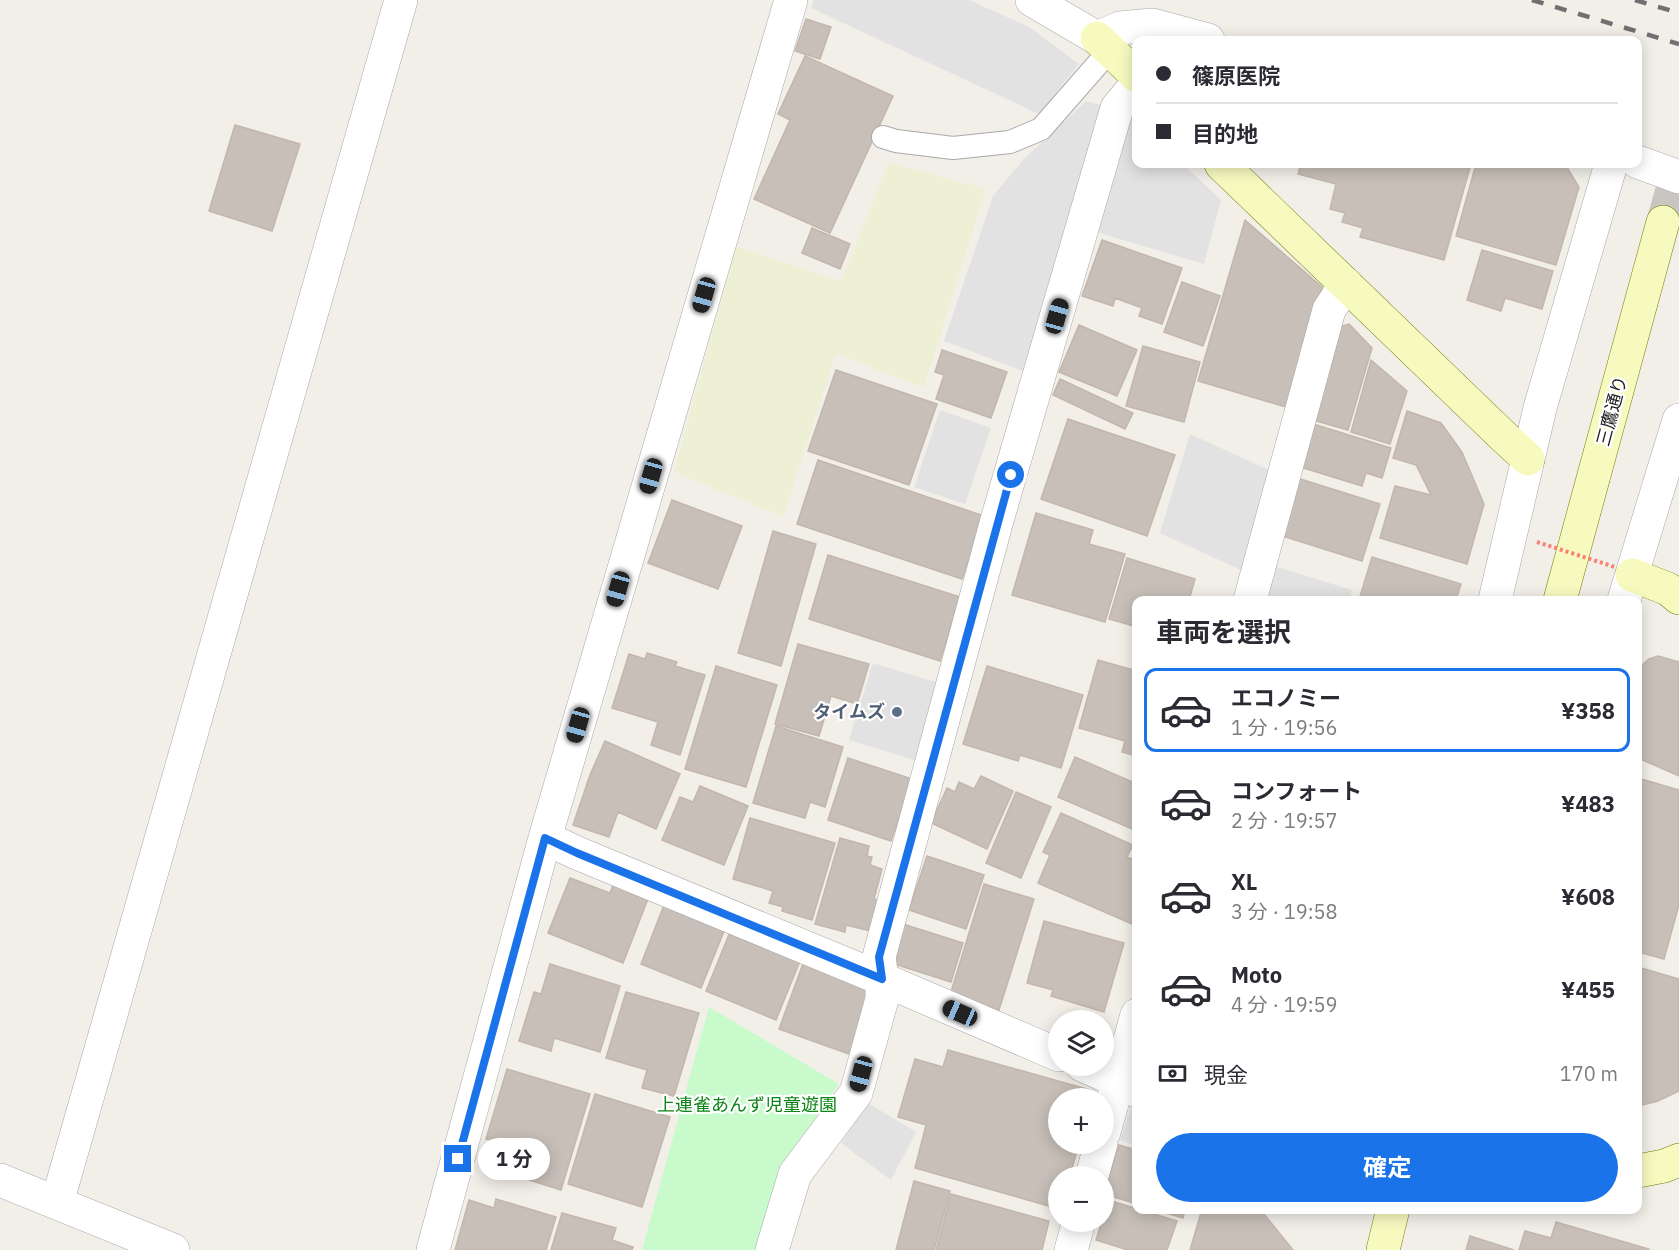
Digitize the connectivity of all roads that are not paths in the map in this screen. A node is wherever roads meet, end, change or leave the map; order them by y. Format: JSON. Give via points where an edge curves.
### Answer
{"nodes":[{"id":1,"x":401,"y":0,"type":"edge"},
{"id":2,"x":791,"y":0,"type":"edge"},
{"id":3,"x":1032,"y":0,"type":"edge"},
{"id":4,"x":1193,"y":36,"type":"edge"},
{"id":5,"x":1103,"y":44,"type":"junction"},
{"id":6,"x":1132,"y":71,"type":"edge"},
{"id":7,"x":1132,"y":90,"type":"edge"},
{"id":8,"x":883,"y":137,"type":"dead end"},
{"id":9,"x":1642,"y":163,"type":"edge"},
{"id":10,"x":1225,"y":168,"type":"edge"},
{"id":11,"x":1610,"y":168,"type":"edge"},
{"id":12,"x":1679,"y":177,"type":"edge"},
{"id":13,"x":1663,"y":222,"type":"tunnel mouth"},
{"id":14,"x":1346,"y":284,"type":"junction"},
{"id":15,"x":1679,"y":421,"type":"edge"},
{"id":16,"x":1528,"y":459,"type":"junction"},
{"id":17,"x":1624,"y":580,"type":"edge"},
{"id":18,"x":1251,"y":596,"type":"edge"},
{"id":19,"x":1496,"y":596,"type":"edge"},
{"id":20,"x":1561,"y":596,"type":"edge"},
{"id":21,"x":1679,"y":598,"type":"edge"},
{"id":22,"x":545,"y":838,"type":"junction"},
{"id":23,"x":882,"y":979,"type":"junction"},
{"id":24,"x":1048,"y":1050,"type":"edge"},
{"id":25,"x":1132,"y":1054,"type":"edge"},
{"id":26,"x":1106,"y":1076,"type":"edge"},
{"id":27,"x":1128,"y":1086,"type":"edge"},
{"id":28,"x":1114,"y":1113,"type":"edge"},
{"id":29,"x":1679,"y":1160,"type":"edge"},
{"id":30,"x":1642,"y":1171,"type":"edge"},
{"id":31,"x":0,"y":1180,"type":"edge"},
{"id":32,"x":57,"y":1203,"type":"junction"},
{"id":33,"x":1392,"y":1214,"type":"edge"},
{"id":34,"x":1076,"y":1232,"type":"edge"},
{"id":35,"x":173,"y":1250,"type":"edge"},
{"id":36,"x":433,"y":1250,"type":"edge"},
{"id":37,"x":772,"y":1250,"type":"edge"},
{"id":38,"x":1071,"y":1250,"type":"edge"},
{"id":39,"x":1383,"y":1250,"type":"edge"}],
"edges":[{"from":1,"to":32,"type":"street"},
{"from":2,"to":22,"type":"street"},
{"from":3,"to":5,"type":"street"},
{"from":4,"to":5,"type":"street","via":[[1152,25],[1120,28]]},
{"from":5,"to":6,"type":"street"},
{"from":5,"to":8,"type":"lane","via":[[1041,129],[1010,142],[953,148]]},
{"from":7,"to":23,"type":"street","via":[[1117,108],[997,520],[879,957]]},
{"from":9,"to":12,"type":"street"},
{"from":10,"to":14,"type":"street"},
{"from":11,"to":16,"type":"street"},
{"from":13,"to":20,"type":"street","name":"三鷹通り"},
{"from":14,"to":16,"type":"street"},
{"from":14,"to":18,"type":"street","via":[[1329,310]]},
{"from":15,"to":17,"type":"street"},
{"from":16,"to":19,"type":"street"},
{"from":17,"to":21,"type":"street","via":[[1668,589]]},
{"from":22,"to":23,"type":"street"},
{"from":22,"to":36,"type":"street"},
{"from":23,"to":24,"type":"street"},
{"from":23,"to":37,"type":"street","via":[[882,999],[856,1093],[795,1174]]},
{"from":25,"to":27,"type":"street"},
{"from":26,"to":27,"type":"street"},
{"from":27,"to":28,"type":"street"},
{"from":29,"to":30,"type":"street"},
{"from":31,"to":32,"type":"street"},
{"from":32,"to":35,"type":"street"},
{"from":33,"to":39,"type":"street"},
{"from":34,"to":38,"type":"street"}]}
